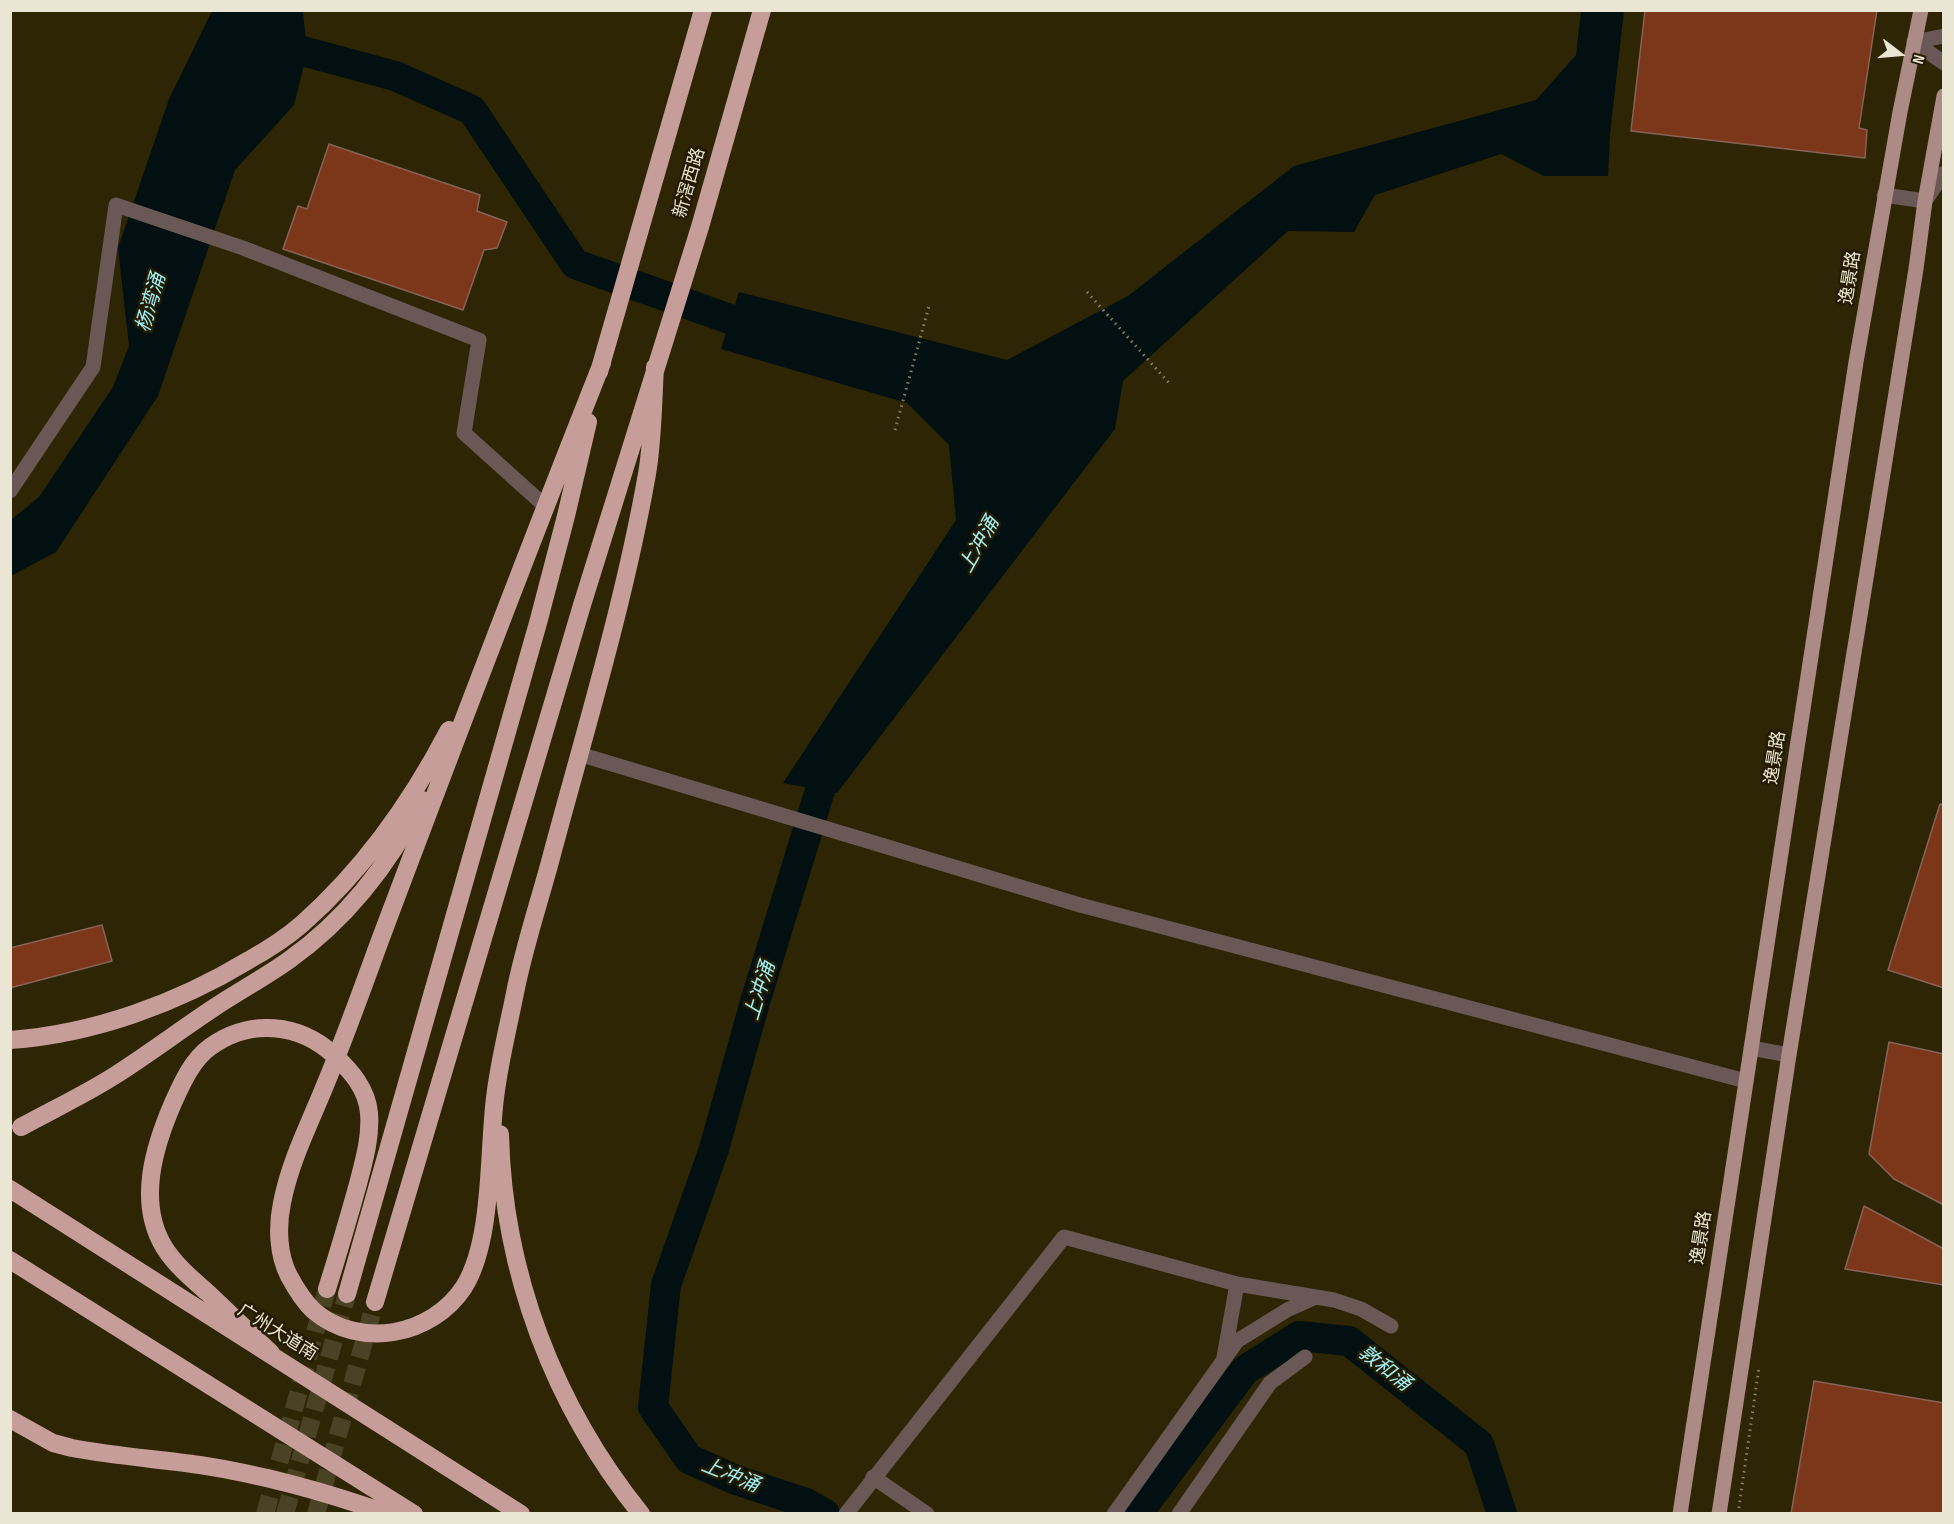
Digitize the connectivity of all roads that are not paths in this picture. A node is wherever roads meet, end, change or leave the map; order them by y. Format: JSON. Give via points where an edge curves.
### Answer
{"nodes":[{"id":1,"x":703,"y":10,"type":"edge"},
{"id":2,"x":762,"y":10,"type":"edge"},
{"id":3,"x":1921,"y":10,"type":"edge"},
{"id":4,"x":1944,"y":36,"type":"edge"},
{"id":5,"x":1914,"y":42,"type":"junction"},
{"id":6,"x":1944,"y":63,"type":"edge"},
{"id":7,"x":1944,"y":96,"type":"edge"},
{"id":8,"x":1944,"y":173,"type":"edge"},
{"id":9,"x":1884,"y":195,"type":"junction"},
{"id":10,"x":1925,"y":201,"type":"junction"},
{"id":11,"x":602,"y":363,"type":"junction"},
{"id":12,"x":656,"y":367,"type":"junction"},
{"id":13,"x":10,"y":491,"type":"edge"},
{"id":14,"x":545,"y":506,"type":"junction"},
{"id":15,"x":483,"y":668,"type":"junction"},
{"id":16,"x":579,"y":754,"type":"junction"},
{"id":17,"x":10,"y":1040,"type":"edge"},
{"id":18,"x":505,"y":1040,"type":"junction"},
{"id":19,"x":1751,"y":1048,"type":"junction"},
{"id":20,"x":1789,"y":1055,"type":"junction"},
{"id":21,"x":1746,"y":1081,"type":"junction"},
{"id":22,"x":21,"y":1127,"type":"dead end"},
{"id":23,"x":10,"y":1189,"type":"edge"},
{"id":24,"x":10,"y":1260,"type":"edge"},
{"id":25,"x":1237,"y":1284,"type":"junction"},
{"id":26,"x":327,"y":1289,"type":"tunnel mouth"},
{"id":27,"x":347,"y":1294,"type":"tunnel mouth"},
{"id":28,"x":1316,"y":1298,"type":"junction"},
{"id":29,"x":375,"y":1302,"type":"tunnel mouth"},
{"id":30,"x":1391,"y":1326,"type":"dead end"},
{"id":31,"x":270,"y":1353,"type":"junction"},
{"id":32,"x":1305,"y":1357,"type":"dead end"},
{"id":33,"x":1223,"y":1360,"type":"junction"},
{"id":34,"x":10,"y":1419,"type":"edge"},
{"id":35,"x":873,"y":1477,"type":"junction"},
{"id":36,"x":388,"y":1514,"type":"edge"},
{"id":37,"x":414,"y":1514,"type":"edge"},
{"id":38,"x":521,"y":1514,"type":"edge"},
{"id":39,"x":641,"y":1514,"type":"edge"},
{"id":40,"x":846,"y":1514,"type":"edge"},
{"id":41,"x":927,"y":1514,"type":"edge"},
{"id":42,"x":1114,"y":1514,"type":"edge"},
{"id":43,"x":1179,"y":1514,"type":"edge"},
{"id":44,"x":1680,"y":1514,"type":"edge"},
{"id":45,"x":1719,"y":1514,"type":"edge"}],
"edges":[{"from":1,"to":11,"type":"highway","name":"新滘西路"},
{"from":2,"to":12,"type":"highway","name":"新滘西路"},
{"from":3,"to":5,"type":"main road","name":"逸景路"},
{"from":4,"to":5,"type":"street"},
{"from":5,"to":6,"type":"street"},
{"from":5,"to":9,"type":"main road","name":"逸景路"},
{"from":7,"to":10,"type":"main road"},
{"from":8,"to":10,"type":"street"},
{"from":9,"to":10,"type":"street"},
{"from":9,"to":19,"type":"main road","name":"逸景路"},
{"from":10,"to":20,"type":"main road"},
{"from":11,"to":14,"type":"highway"},
{"from":11,"to":27,"type":"highway","via":[[538,623]]},
{"from":12,"to":16,"type":"highway","via":[[646,478],[611,638]]},
{"from":12,"to":29,"type":"highway"},
{"from":13,"to":14,"type":"street","via":[[93,367],[116,205],[243,248],[479,340],[464,433]]},
{"from":14,"to":15,"type":"highway"},
{"from":15,"to":17,"type":"highway","via":[[442,744],[389,827],[301,925],[264,952],[178,998],[68,1032]]},
{"from":15,"to":18,"type":"highway","via":[[343,1041],[289,1172],[280,1211],[279,1243],[284,1267],[296,1290],[326,1320],[359,1331],[407,1331],[439,1314],[462,1289],[479,1252],[495,1092]]},
{"from":15,"to":22,"type":"highway","via":[[451,745],[404,835],[335,923],[289,960],[112,1077]]},
{"from":16,"to":18,"type":"highway","via":[[517,981]]},
{"from":16,"to":21,"type":"street","via":[[1080,905]]},
{"from":18,"to":39,"type":"highway","via":[[499,1096],[500,1143],[511,1244],[524,1296],[570,1407],[597,1454]]},
{"from":19,"to":20,"type":"street"},
{"from":19,"to":21,"type":"main road","name":"逸景路"},
{"from":20,"to":45,"type":"main road"},
{"from":21,"to":44,"type":"main road","name":"逸景路"},
{"from":23,"to":31,"type":"highway","name":"广州大道南"},
{"from":24,"to":37,"type":"highway"},
{"from":25,"to":28,"type":"street"},
{"from":25,"to":33,"type":"street"},
{"from":25,"to":35,"type":"street","via":[[1064,1237]]},
{"from":26,"to":31,"type":"highway","via":[[369,1132],[369,1111],[363,1091],[350,1070],[312,1037],[267,1027],[226,1037],[209,1048],[184,1079],[163,1126],[152,1167],[150,1197],[164,1247]]},
{"from":28,"to":30,"type":"street","via":[[1361,1309]]},
{"from":28,"to":33,"type":"street","via":[[1287,1310],[1237,1341]]},
{"from":31,"to":38,"type":"highway","name":"广州大道南"},
{"from":32,"to":43,"type":"street","via":[[1268,1380]]},
{"from":33,"to":42,"type":"street"},
{"from":34,"to":36,"type":"highway","via":[[53,1443],[72,1448],[285,1481]]},
{"from":35,"to":40,"type":"street"},
{"from":35,"to":41,"type":"street"}]}
